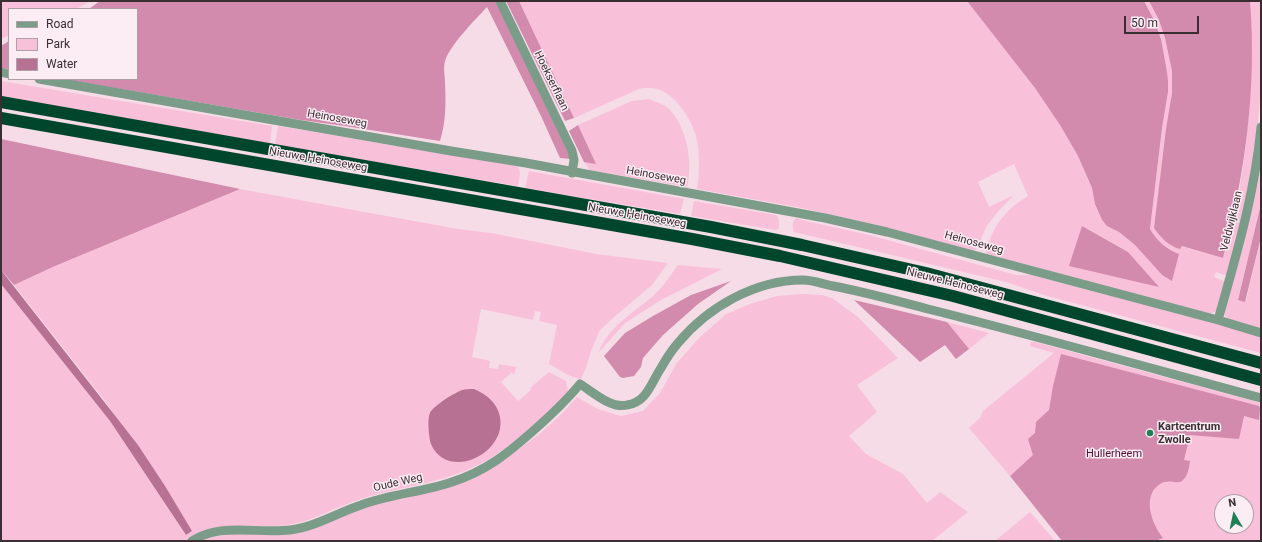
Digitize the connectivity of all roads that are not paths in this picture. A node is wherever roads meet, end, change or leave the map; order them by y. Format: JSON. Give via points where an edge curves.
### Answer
{"nodes":[{"id":1,"x":500,"y":1,"type":"edge"},
{"id":2,"x":45,"y":80,"type":"edge"},
{"id":3,"x":1,"y":102,"type":"edge"},
{"id":4,"x":1,"y":118,"type":"edge"},
{"id":5,"x":1261,"y":127,"type":"edge"},
{"id":6,"x":572,"y":173,"type":"junction"},
{"id":7,"x":1218,"y":320,"type":"junction"},
{"id":8,"x":1261,"y":333,"type":"edge"},
{"id":9,"x":1261,"y":363,"type":"edge"},
{"id":10,"x":1261,"y":380,"type":"edge"},
{"id":11,"x":1261,"y":398,"type":"edge"},
{"id":12,"x":192,"y":541,"type":"edge"}],
"edges":[{"from":1,"to":6,"type":"street","name":"Hoekserflaan","via":[[572,150]]},
{"from":2,"to":6,"type":"street","name":"Heinoseweg"},
{"from":3,"to":9,"type":"highway","name":"Nieuwe Heinoseweg","via":[[703,225],[795,244],[926,273]]},
{"from":4,"to":10,"type":"highway","name":"Nieuwe Heinoseweg","via":[[780,256],[953,296]]},
{"from":5,"to":7,"type":"street","name":"Veldwijklaan","via":[[1242,234]]},
{"from":6,"to":7,"type":"street","name":"Heinoseweg","via":[[786,210],[887,232]]},
{"from":7,"to":8,"type":"street","name":"Heinoseweg"},
{"from":11,"to":12,"type":"street","name":"Oude Weg","via":[[844,288],[804,280],[778,283],[750,291],[720,306],[698,322],[678,343],[647,394],[634,404],[616,405],[580,384],[508,453],[488,467],[451,483],[389,496],[301,528],[218,531]]}]}
